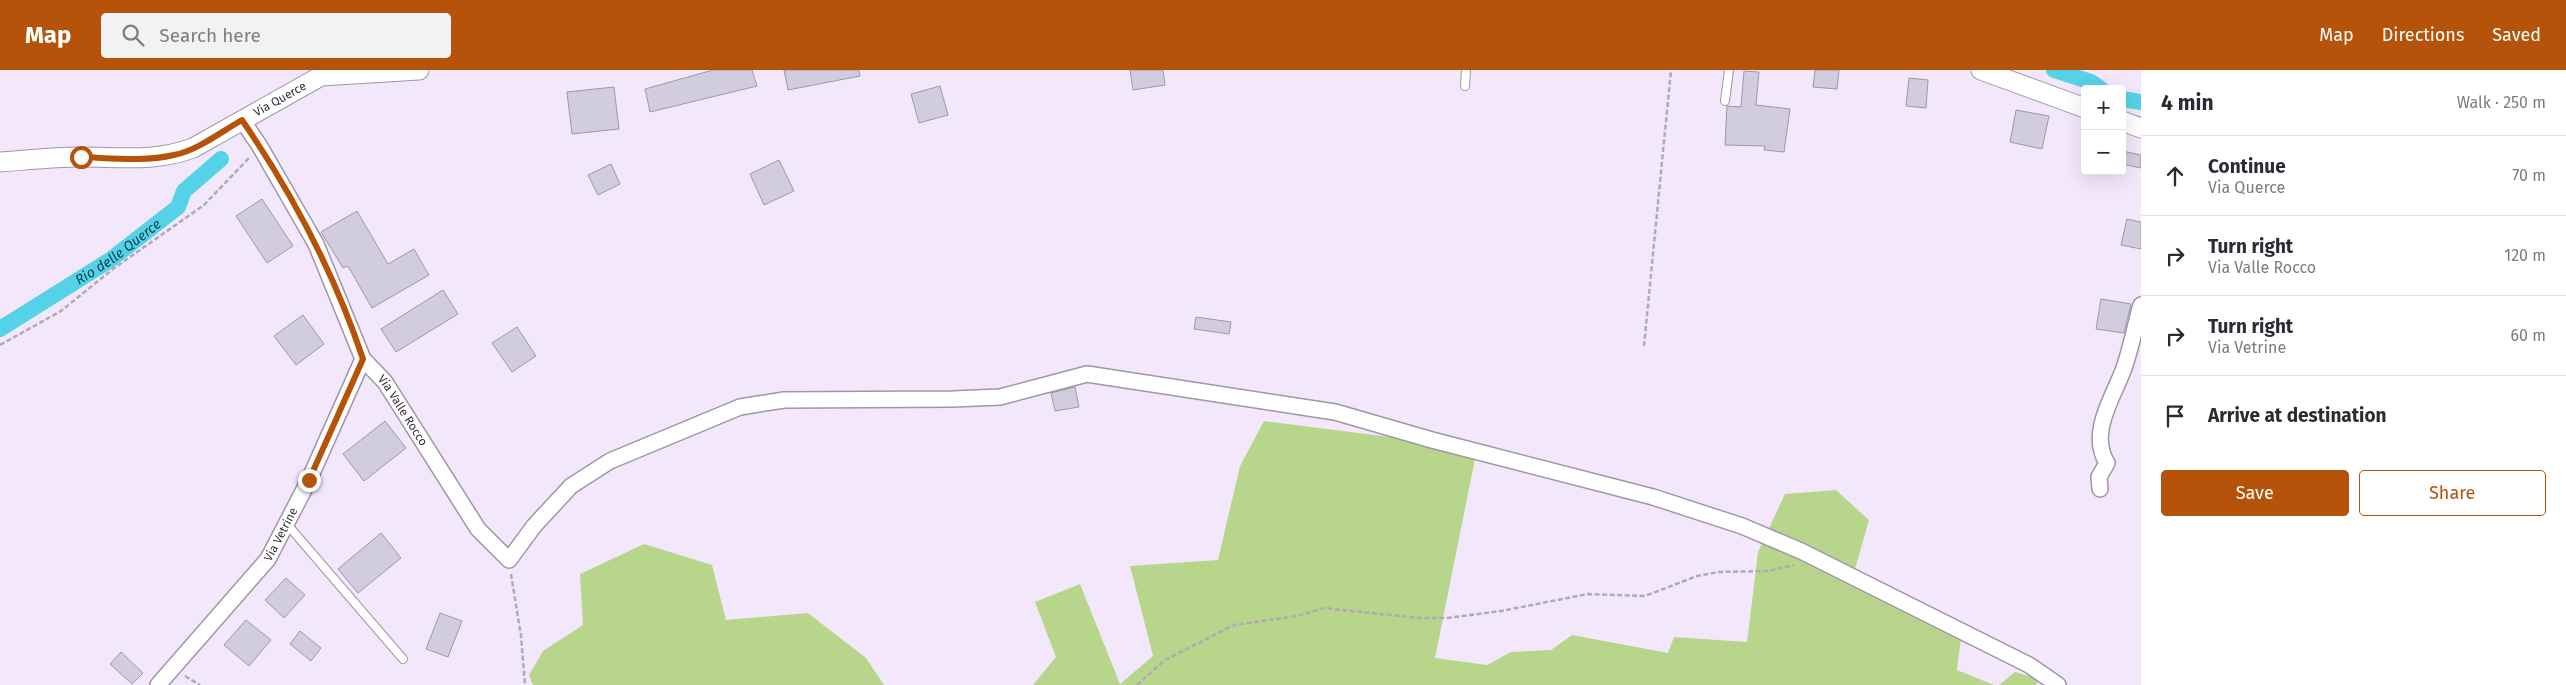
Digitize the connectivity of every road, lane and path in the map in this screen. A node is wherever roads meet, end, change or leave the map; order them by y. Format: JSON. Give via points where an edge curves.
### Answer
{"nodes":[{"id":1,"x":419,"y":70,"type":"edge"},
{"id":2,"x":1466,"y":70,"type":"edge"},
{"id":3,"x":1671,"y":70,"type":"edge"},
{"id":4,"x":1729,"y":70,"type":"edge"},
{"id":5,"x":1981,"y":70,"type":"edge"},
{"id":6,"x":321,"y":73,"type":"edge"},
{"id":7,"x":1465,"y":86,"type":"dead end"},
{"id":8,"x":1725,"y":101,"type":"dead end"},
{"id":9,"x":2081,"y":107,"type":"edge"},
{"id":10,"x":242,"y":120,"type":"junction"},
{"id":11,"x":2126,"y":122,"type":"edge"},
{"id":12,"x":2141,"y":128,"type":"edge"},
{"id":13,"x":259,"y":145,"type":"junction"},
{"id":14,"x":0,"y":162,"type":"edge"},
{"id":15,"x":2141,"y":305,"type":"edge"},
{"id":16,"x":0,"y":345,"type":"edge"},
{"id":17,"x":1644,"y":346,"type":"dead end"},
{"id":18,"x":363,"y":359,"type":"junction"},
{"id":19,"x":2100,"y":489,"type":"dead end"},
{"id":20,"x":286,"y":523,"type":"junction"},
{"id":21,"x":1814,"y":558,"type":"junction"},
{"id":22,"x":509,"y":560,"type":"junction"},
{"id":23,"x":403,"y":659,"type":"dead end"},
{"id":24,"x":158,"y":685,"type":"edge"},
{"id":25,"x":525,"y":685,"type":"edge"},
{"id":26,"x":1137,"y":685,"type":"edge"},
{"id":27,"x":2058,"y":685,"type":"edge"}],
"edges":[{"from":1,"to":6,"type":"street","name":"Via Querce"},
{"from":2,"to":7,"type":"lane"},
{"from":3,"to":17,"type":"path"},
{"from":4,"to":8,"type":"lane"},
{"from":5,"to":9,"type":"street"},
{"from":6,"to":10,"type":"street","name":"Via Querce"},
{"from":10,"to":13,"type":"street","name":"Via Valle Rocco"},
{"from":10,"to":14,"type":"street","name":"Via Querce","via":[[174,155],[150,159],[81,157]]},
{"from":11,"to":12,"type":"street"},
{"from":13,"to":16,"type":"path","via":[[204,205],[113,269],[61,311]]},
{"from":13,"to":18,"type":"street","name":"Via Valle Rocco","via":[[316,244]]},
{"from":15,"to":19,"type":"street","via":[[2101,433],[2101,454],[2106,463],[2099,478]]},
{"from":18,"to":20,"type":"street","name":"Via Vetrine","via":[[309,480]]},
{"from":18,"to":22,"type":"street","name":"Via Valle Rocco","via":[[385,382],[478,529]]},
{"from":20,"to":23,"type":"lane"},
{"from":20,"to":24,"type":"street","name":"Via Vetrine","via":[[268,559]]},
{"from":21,"to":22,"type":"street","via":[[1742,526],[1653,497],[1334,412],[1087,374],[1000,397],[784,400],[740,407],[610,461],[594,471],[565,493],[534,526]]},
{"from":21,"to":26,"type":"path","via":[[1768,571],[1697,576],[1645,596],[1588,594],[1447,618],[1324,608],[1297,616],[1234,625],[1165,660]]},
{"from":21,"to":27,"type":"street","via":[[2029,664]]},
{"from":22,"to":25,"type":"path"}]}
